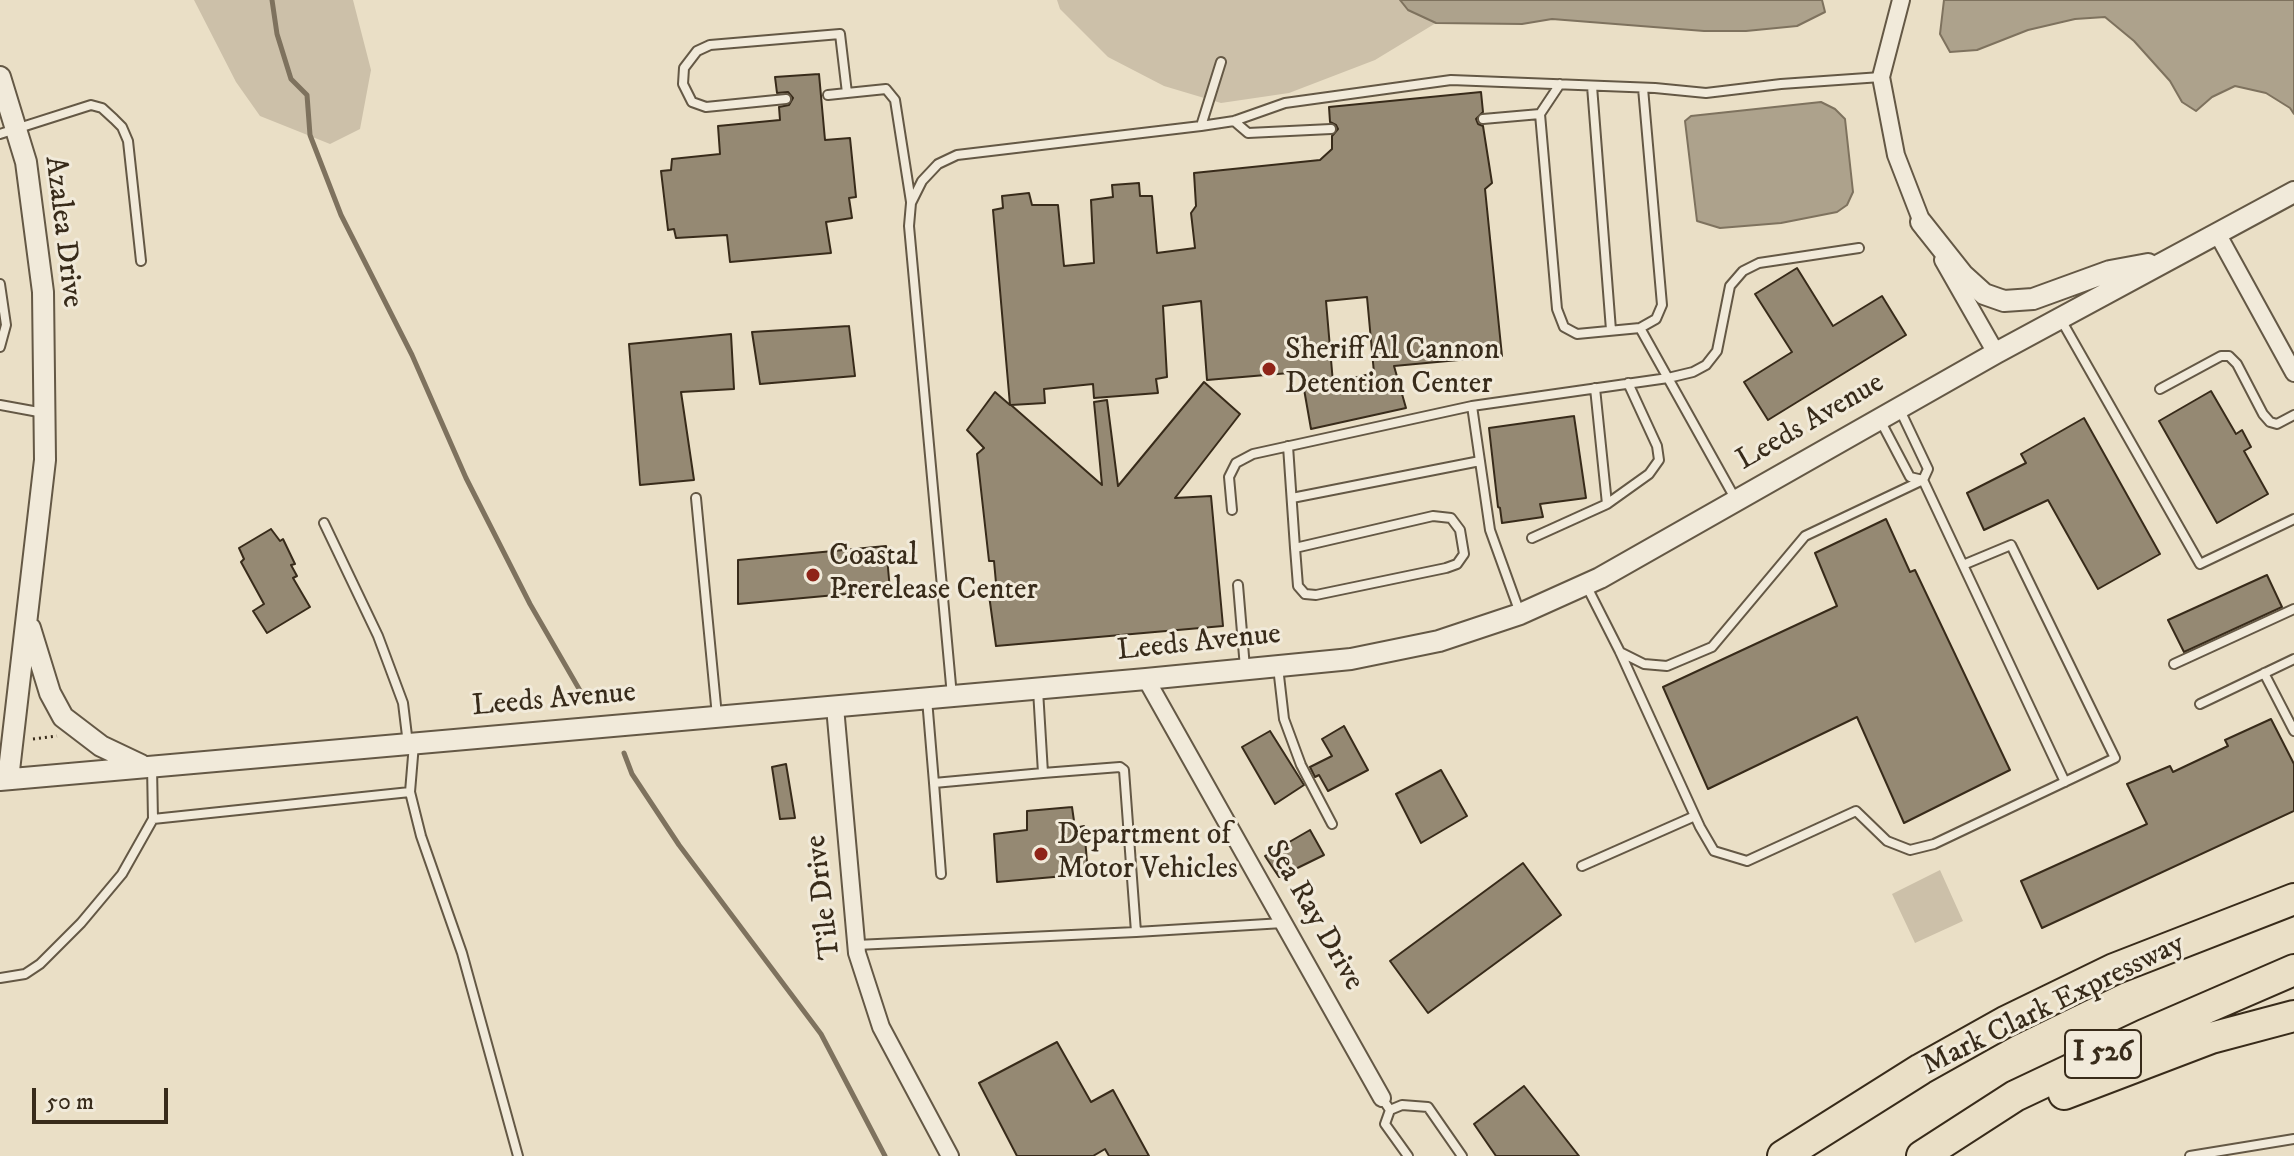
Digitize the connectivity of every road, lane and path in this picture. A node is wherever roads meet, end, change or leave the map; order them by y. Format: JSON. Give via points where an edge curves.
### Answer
{"nodes":[{"id":1,"x":1901,"y":0,"type":"edge"},
{"id":2,"x":1221,"y":62,"type":"dead end"},
{"id":3,"x":0,"y":77,"type":"edge"},
{"id":4,"x":1881,"y":77,"type":"junction"},
{"id":5,"x":1560,"y":84,"type":"junction"},
{"id":6,"x":1592,"y":86,"type":"junction"},
{"id":7,"x":1643,"y":88,"type":"junction"},
{"id":8,"x":847,"y":93,"type":"junction"},
{"id":9,"x":828,"y":95,"type":"dead end"},
{"id":10,"x":786,"y":99,"type":"dead end"},
{"id":11,"x":1540,"y":114,"type":"junction"},
{"id":12,"x":1483,"y":119,"type":"dead end"},
{"id":13,"x":1234,"y":121,"type":"junction"},
{"id":14,"x":1201,"y":126,"type":"junction"},
{"id":15,"x":1331,"y":129,"type":"dead end"},
{"id":16,"x":8,"y":131,"type":"edge"},
{"id":17,"x":2294,"y":192,"type":"edge"},
{"id":18,"x":911,"y":203,"type":"junction"},
{"id":19,"x":1921,"y":222,"type":"junction"},
{"id":20,"x":2217,"y":233,"type":"junction"},
{"id":21,"x":1859,"y":248,"type":"dead end"},
{"id":22,"x":2167,"y":260,"type":"junction"},
{"id":23,"x":141,"y":261,"type":"dead end"},
{"id":24,"x":0,"y":284,"type":"edge"},
{"id":25,"x":2060,"y":318,"type":"junction"},
{"id":26,"x":1640,"y":328,"type":"junction"},
{"id":27,"x":1611,"y":330,"type":"junction"},
{"id":28,"x":0,"y":347,"type":"edge"},
{"id":29,"x":1996,"y":353,"type":"junction"},
{"id":30,"x":2294,"y":373,"type":"edge"},
{"id":31,"x":1668,"y":378,"type":"junction"},
{"id":32,"x":1628,"y":383,"type":"junction"},
{"id":33,"x":1595,"y":388,"type":"junction"},
{"id":34,"x":2160,"y":389,"type":"dead end"},
{"id":35,"x":0,"y":405,"type":"edge"},
{"id":36,"x":1472,"y":406,"type":"junction"},
{"id":37,"x":1899,"y":408,"type":"junction"},
{"id":38,"x":44,"y":414,"type":"junction"},
{"id":39,"x":2294,"y":415,"type":"edge"},
{"id":40,"x":1879,"y":419,"type":"junction"},
{"id":41,"x":1288,"y":446,"type":"junction"},
{"id":42,"x":1480,"y":461,"type":"junction"},
{"id":43,"x":1923,"y":480,"type":"junction"},
{"id":44,"x":696,"y":498,"type":"dead end"},
{"id":45,"x":1292,"y":498,"type":"junction"},
{"id":46,"x":1736,"y":500,"type":"junction"},
{"id":47,"x":1607,"y":504,"type":"junction"},
{"id":48,"x":1232,"y":510,"type":"dead end"},
{"id":49,"x":2294,"y":519,"type":"edge"},
{"id":50,"x":324,"y":523,"type":"dead end"},
{"id":51,"x":1532,"y":538,"type":"dead end"},
{"id":52,"x":1295,"y":548,"type":"junction"},
{"id":53,"x":1963,"y":565,"type":"junction"},
{"id":54,"x":1586,"y":584,"type":"junction"},
{"id":55,"x":1238,"y":585,"type":"dead end"},
{"id":56,"x":2294,"y":609,"type":"edge"},
{"id":57,"x":1520,"y":614,"type":"junction"},
{"id":58,"x":27,"y":616,"type":"junction"},
{"id":59,"x":1620,"y":652,"type":"junction"},
{"id":60,"x":2294,"y":659,"type":"edge"},
{"id":61,"x":2174,"y":664,"type":"dead end"},
{"id":62,"x":1278,"y":666,"type":"junction"},
{"id":63,"x":1245,"y":669,"type":"junction"},
{"id":64,"x":2264,"y":673,"type":"junction"},
{"id":65,"x":1146,"y":679,"type":"junction"},
{"id":66,"x":1038,"y":689,"type":"junction"},
{"id":67,"x":952,"y":697,"type":"junction"},
{"id":68,"x":927,"y":699,"type":"junction"},
{"id":69,"x":2200,"y":704,"type":"dead end"},
{"id":70,"x":835,"y":707,"type":"junction"},
{"id":71,"x":717,"y":717,"type":"junction"},
{"id":72,"x":2294,"y":730,"type":"edge"},
{"id":73,"x":61,"y":736,"type":"dead end"},
{"id":74,"x":31,"y":739,"type":"dead end"},
{"id":75,"x":411,"y":744,"type":"junction"},
{"id":76,"x":149,"y":767,"type":"junction"},
{"id":77,"x":1043,"y":773,"type":"junction"},
{"id":78,"x":4,"y":779,"type":"edge"},
{"id":79,"x":2065,"y":782,"type":"junction"},
{"id":80,"x":934,"y":783,"type":"junction"},
{"id":81,"x":410,"y":792,"type":"junction"},
{"id":82,"x":1695,"y":816,"type":"junction"},
{"id":83,"x":153,"y":819,"type":"junction"},
{"id":84,"x":1332,"y":824,"type":"dead end"},
{"id":85,"x":1582,"y":866,"type":"dead end"},
{"id":86,"x":941,"y":874,"type":"dead end"},
{"id":87,"x":2294,"y":877,"type":"edge"},
{"id":88,"x":2294,"y":899,"type":"edge"},
{"id":89,"x":1283,"y":923,"type":"junction"},
{"id":90,"x":1136,"y":932,"type":"junction"},
{"id":91,"x":856,"y":945,"type":"junction"},
{"id":92,"x":2114,"y":969,"type":"junction"},
{"id":93,"x":2294,"y":970,"type":"edge"},
{"id":94,"x":0,"y":978,"type":"edge"},
{"id":95,"x":2294,"y":1016,"type":"edge"},
{"id":96,"x":1386,"y":1104,"type":"junction"},
{"id":97,"x":2294,"y":1139,"type":"edge"},
{"id":98,"x":518,"y":1156,"type":"edge"},
{"id":99,"x":950,"y":1156,"type":"edge"},
{"id":100,"x":1408,"y":1156,"type":"edge"},
{"id":101,"x":1462,"y":1156,"type":"edge"},
{"id":102,"x":1783,"y":1156,"type":"edge"},
{"id":103,"x":1922,"y":1156,"type":"edge"},
{"id":104,"x":1940,"y":1156,"type":"edge"},
{"id":105,"x":2190,"y":1156,"type":"edge"}],
"edges":[{"from":1,"to":4,"type":"street"},
{"from":2,"to":14,"type":"lane"},
{"from":3,"to":16,"type":"street","name":"Azalea Drive"},
{"from":4,"to":7,"type":"lane","via":[[1706,93]]},
{"from":4,"to":19,"type":"street","via":[[1896,155]]},
{"from":5,"to":6,"type":"lane"},
{"from":5,"to":11,"type":"lane"},
{"from":5,"to":13,"type":"lane","via":[[1451,80],[1285,103]]},
{"from":6,"to":7,"type":"lane"},
{"from":6,"to":27,"type":"lane"},
{"from":7,"to":26,"type":"lane","via":[[1662,305],[1656,319]]},
{"from":8,"to":9,"type":"lane"},
{"from":8,"to":10,"type":"lane","via":[[840,34],[710,45],[697,51],[684,68],[683,84],[692,102],[706,107]]},
{"from":8,"to":18,"type":"lane","via":[[886,89],[895,100]]},
{"from":11,"to":12,"type":"lane"},
{"from":11,"to":27,"type":"lane","via":[[1557,309],[1564,327],[1577,334]]},
{"from":13,"to":14,"type":"lane"},
{"from":13,"to":15,"type":"lane","via":[[1248,133]]},
{"from":14,"to":18,"type":"lane","via":[[957,155],[938,164]]},
{"from":16,"to":23,"type":"lane","via":[[91,105],[114,119],[128,141]]},
{"from":16,"to":38,"type":"street","name":"Azalea Drive","via":[[26,162],[43,292]]},
{"from":17,"to":20,"type":"street","name":"Leeds Avenue"},
{"from":18,"to":67,"type":"lane"},
{"from":19,"to":22,"type":"street","via":[[1963,275],[1984,294],[2004,301],[2033,299],[2110,271]]},
{"from":19,"to":29,"type":"street"},
{"from":20,"to":22,"type":"street","name":"Leeds Avenue"},
{"from":20,"to":30,"type":"street"},
{"from":21,"to":31,"type":"lane","via":[[1759,263],[1743,271],[1730,286],[1717,351],[1706,365]]},
{"from":22,"to":25,"type":"street","name":"Leeds Avenue"},
{"from":24,"to":28,"type":"lane","via":[[6,325]]},
{"from":25,"to":29,"type":"street","name":"Leeds Avenue"},
{"from":25,"to":49,"type":"lane","via":[[2200,564]]},
{"from":26,"to":27,"type":"lane"},
{"from":26,"to":31,"type":"lane"},
{"from":29,"to":37,"type":"street","name":"Leeds Avenue"},
{"from":31,"to":32,"type":"lane"},
{"from":31,"to":46,"type":"lane"},
{"from":32,"to":33,"type":"lane"},
{"from":32,"to":47,"type":"lane","via":[[1659,460],[1649,474]]},
{"from":33,"to":36,"type":"lane"},
{"from":33,"to":47,"type":"lane"},
{"from":34,"to":39,"type":"lane","via":[[2229,356],[2270,422]]},
{"from":35,"to":38,"type":"lane"},
{"from":36,"to":41,"type":"lane"},
{"from":36,"to":42,"type":"lane"},
{"from":37,"to":40,"type":"street","name":"Leeds Avenue"},
{"from":37,"to":43,"type":"lane","via":[[1928,469]]},
{"from":38,"to":58,"type":"street","name":"Azalea Drive","via":[[45,460]]},
{"from":40,"to":43,"type":"lane","via":[[1910,477]]},
{"from":40,"to":46,"type":"street","name":"Leeds Avenue"},
{"from":41,"to":45,"type":"lane"},
{"from":41,"to":48,"type":"lane","via":[[1236,463],[1229,477]]},
{"from":42,"to":45,"type":"lane"},
{"from":42,"to":57,"type":"lane","via":[[1490,530]]},
{"from":43,"to":53,"type":"lane"},
{"from":43,"to":59,"type":"lane","via":[[1805,536],[1712,647],[1667,666],[1644,664]]},
{"from":44,"to":71,"type":"lane"},
{"from":45,"to":52,"type":"lane"},
{"from":46,"to":54,"type":"street","name":"Leeds Avenue"},
{"from":47,"to":51,"type":"lane"},
{"from":50,"to":75,"type":"lane","via":[[378,636],[403,703]]},
{"from":52,"to":52,"type":"lane","via":[[1298,586],[1305,594],[1316,595],[1446,568],[1464,554],[1460,530],[1451,518],[1433,516]]},
{"from":53,"to":79,"type":"lane"},
{"from":53,"to":79,"type":"lane","via":[[2011,545],[2115,758]]},
{"from":54,"to":57,"type":"street","name":"Leeds Avenue"},
{"from":54,"to":59,"type":"lane"},
{"from":55,"to":63,"type":"lane"},
{"from":56,"to":61,"type":"lane"},
{"from":57,"to":62,"type":"street","name":"Leeds Avenue","via":[[1439,641],[1351,659]]},
{"from":58,"to":76,"type":"street","via":[[42,671],[63,717],[101,746]]},
{"from":58,"to":78,"type":"street","name":"Azalea Drive"},
{"from":59,"to":82,"type":"lane"},
{"from":60,"to":64,"type":"lane"},
{"from":62,"to":63,"type":"street","name":"Leeds Avenue"},
{"from":62,"to":84,"type":"lane","via":[[1284,719]]},
{"from":63,"to":65,"type":"street","name":"Leeds Avenue"},
{"from":64,"to":69,"type":"lane"},
{"from":64,"to":72,"type":"lane"},
{"from":65,"to":66,"type":"street","name":"Leeds Avenue"},
{"from":65,"to":89,"type":"street","name":"Sea Ray Drive"},
{"from":66,"to":67,"type":"street","name":"Leeds Avenue"},
{"from":66,"to":77,"type":"lane"},
{"from":67,"to":68,"type":"street","name":"Leeds Avenue"},
{"from":68,"to":70,"type":"street","name":"Leeds Avenue"},
{"from":68,"to":80,"type":"lane"},
{"from":70,"to":71,"type":"street","name":"Leeds Avenue"},
{"from":70,"to":91,"type":"street","name":"Tile Drive"},
{"from":71,"to":75,"type":"street","name":"Leeds Avenue"},
{"from":73,"to":74,"type":"path"},
{"from":75,"to":76,"type":"street","name":"Leeds Avenue"},
{"from":75,"to":81,"type":"lane"},
{"from":76,"to":78,"type":"street","name":"Leeds Avenue"},
{"from":76,"to":83,"type":"lane"},
{"from":77,"to":80,"type":"lane"},
{"from":77,"to":90,"type":"lane","via":[[1124,770]]},
{"from":79,"to":82,"type":"lane","via":[[1934,844],[1910,850],[1887,841],[1856,811],[1747,861],[1714,851]]},
{"from":80,"to":86,"type":"lane"},
{"from":81,"to":83,"type":"lane"},
{"from":81,"to":98,"type":"lane","via":[[462,953]]},
{"from":82,"to":85,"type":"lane"},
{"from":83,"to":94,"type":"lane","via":[[122,874],[81,923],[40,964],[25,974]]},
{"from":87,"to":92,"type":"highway"},
{"from":88,"to":92,"type":"highway","name":"Mark Clark Expressway","number":"I 526"},
{"from":89,"to":90,"type":"lane"},
{"from":89,"to":96,"type":"street","name":"Sea Ray Drive"},
{"from":90,"to":91,"type":"lane"},
{"from":91,"to":99,"type":"street","name":"Tile Drive","via":[[881,1027]]},
{"from":92,"to":102,"type":"highway","name":"Mark Clark Expressway","number":"I 526","via":[[1921,1069]]},
{"from":93,"to":103,"type":"highway","number":"I 526","via":[[2015,1096]]},
{"from":95,"to":104,"type":"highway","via":[[2211,1038],[2079,1087]]},
{"from":96,"to":100,"type":"lane","via":[[1385,1124]]},
{"from":96,"to":101,"type":"lane","via":[[1428,1107]]},
{"from":97,"to":105,"type":"lane"}]}
